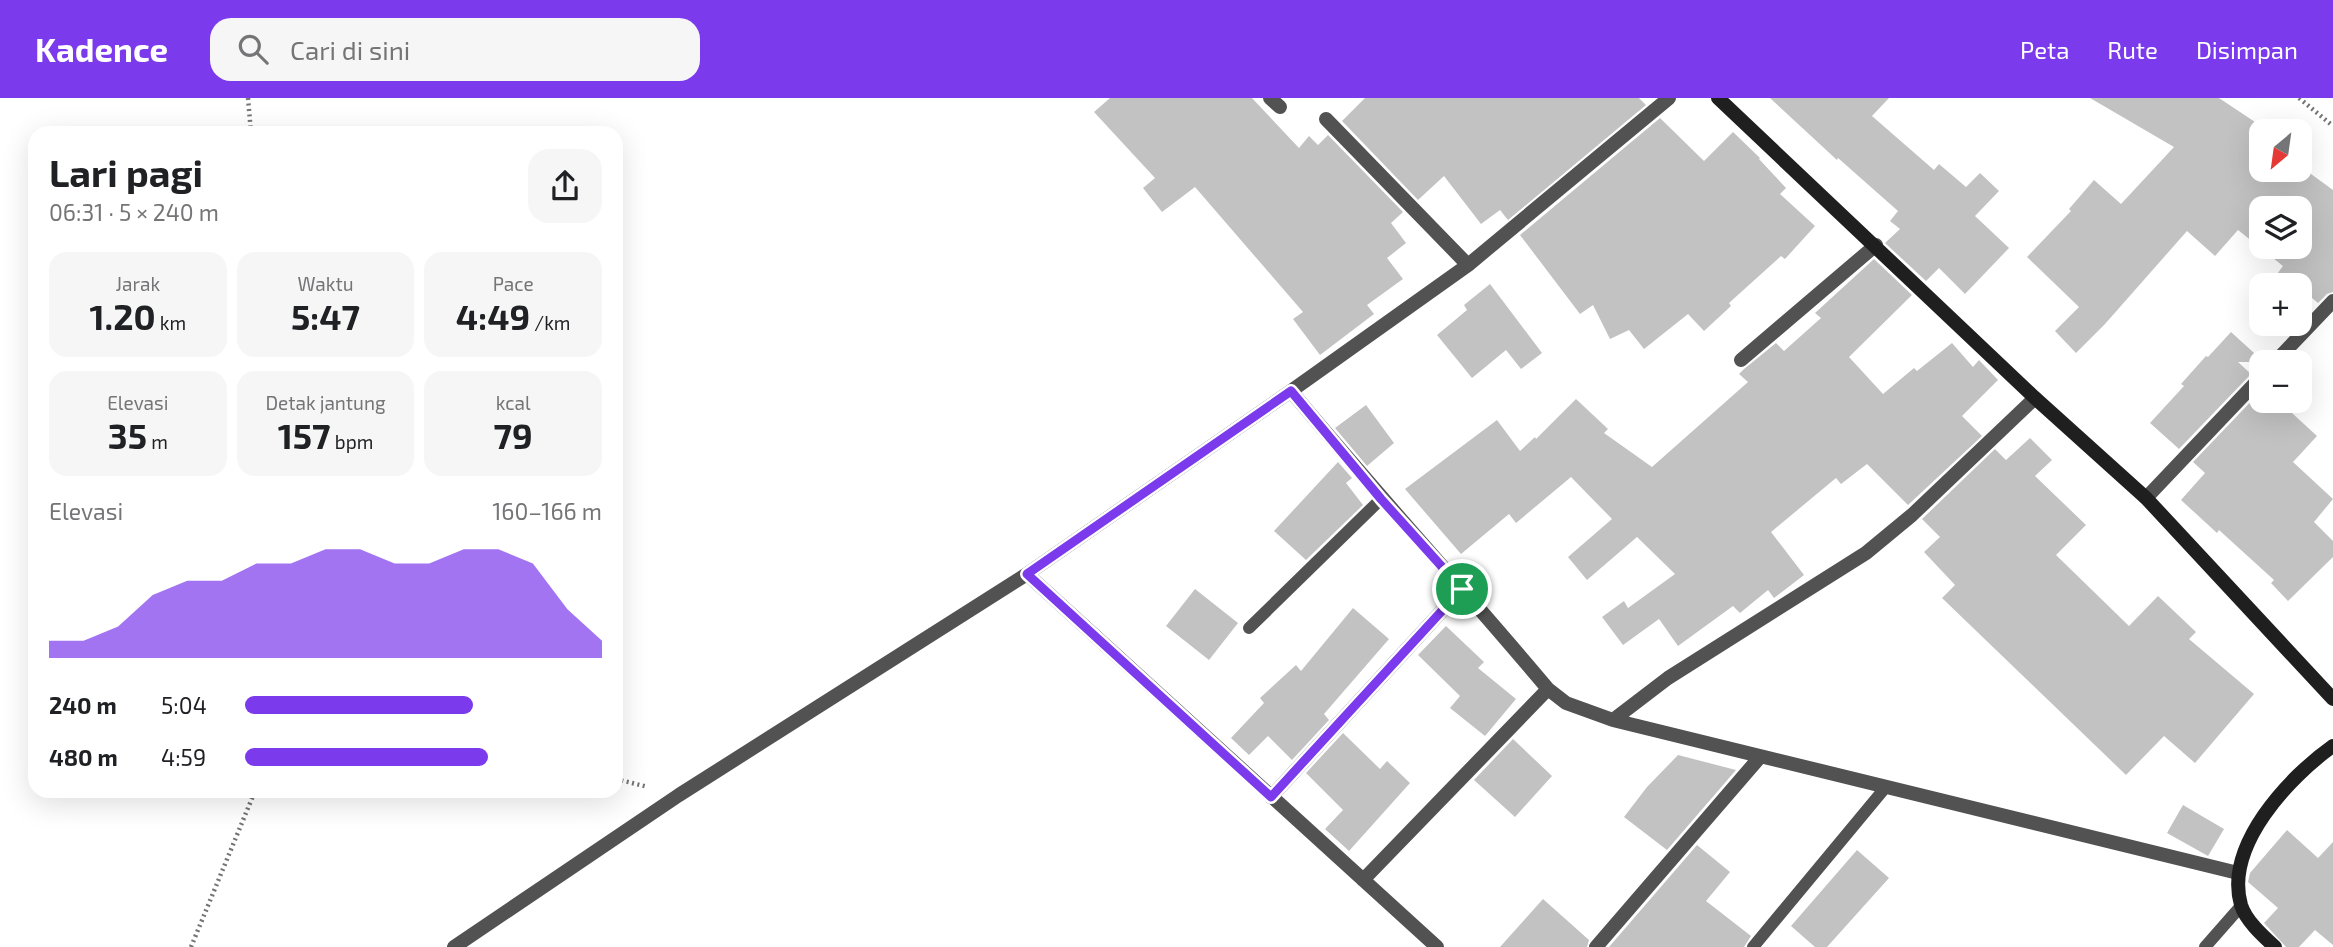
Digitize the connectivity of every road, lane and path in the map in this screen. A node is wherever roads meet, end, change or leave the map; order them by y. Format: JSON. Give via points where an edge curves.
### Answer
{"nodes":[{"id":1,"x":248,"y":98,"type":"edge"},
{"id":2,"x":1669,"y":98,"type":"edge"},
{"id":3,"x":1718,"y":98,"type":"edge"},
{"id":4,"x":2299,"y":98,"type":"edge"},
{"id":5,"x":1326,"y":119,"type":"dead end"},
{"id":6,"x":250,"y":126,"type":"edge"},
{"id":7,"x":2333,"y":126,"type":"edge"},
{"id":8,"x":1876,"y":245,"type":"junction"},
{"id":9,"x":1468,"y":265,"type":"junction"},
{"id":10,"x":2333,"y":301,"type":"edge"},
{"id":11,"x":2286,"y":350,"type":"edge"},
{"id":12,"x":1741,"y":360,"type":"dead end"},
{"id":13,"x":2249,"y":390,"type":"edge"},
{"id":14,"x":1291,"y":391,"type":"junction"},
{"id":15,"x":2035,"y":398,"type":"junction"},
{"id":16,"x":2146,"y":498,"type":"junction"},
{"id":17,"x":1381,"y":499,"type":"junction"},
{"id":18,"x":1027,"y":574,"type":"junction"},
{"id":19,"x":1462,"y":589,"type":"junction"},
{"id":20,"x":1249,"y":628,"type":"dead end"},
{"id":21,"x":1548,"y":689,"type":"junction"},
{"id":22,"x":2333,"y":699,"type":"edge"},
{"id":23,"x":1613,"y":720,"type":"junction"},
{"id":24,"x":2333,"y":746,"type":"edge"},
{"id":25,"x":1759,"y":757,"type":"junction"},
{"id":26,"x":1885,"y":788,"type":"junction"},
{"id":27,"x":1271,"y":797,"type":"junction"},
{"id":28,"x":252,"y":798,"type":"edge"},
{"id":29,"x":2238,"y":873,"type":"junction"},
{"id":30,"x":1363,"y":880,"type":"junction"},
{"id":31,"x":2241,"y":906,"type":"junction"},
{"id":32,"x":191,"y":947,"type":"edge"},
{"id":33,"x":454,"y":947,"type":"edge"},
{"id":34,"x":1437,"y":947,"type":"edge"},
{"id":35,"x":1596,"y":947,"type":"edge"},
{"id":36,"x":1754,"y":947,"type":"edge"},
{"id":37,"x":2205,"y":947,"type":"edge"},
{"id":38,"x":2274,"y":947,"type":"edge"}],
"edges":[{"from":1,"to":6,"type":"path"},
{"from":2,"to":9,"type":"street"},
{"from":3,"to":8,"type":"street"},
{"from":4,"to":7,"type":"path"},
{"from":5,"to":9,"type":"street"},
{"from":8,"to":12,"type":"street"},
{"from":8,"to":15,"type":"street"},
{"from":9,"to":14,"type":"street"},
{"from":10,"to":11,"type":"street"},
{"from":13,"to":16,"type":"street"},
{"from":14,"to":17,"type":"street"},
{"from":14,"to":18,"type":"street"},
{"from":15,"to":16,"type":"street"},
{"from":15,"to":23,"type":"street","via":[[1912,515],[1866,552],[1668,678]]},
{"from":16,"to":22,"type":"street"},
{"from":17,"to":19,"type":"street"},
{"from":17,"to":20,"type":"lane"},
{"from":18,"to":27,"type":"street"},
{"from":18,"to":33,"type":"street"},
{"from":19,"to":21,"type":"street"},
{"from":19,"to":27,"type":"street"},
{"from":21,"to":23,"type":"street","via":[[1566,703]]},
{"from":21,"to":30,"type":"street"},
{"from":23,"to":25,"type":"street"},
{"from":24,"to":29,"type":"street","via":[[2287,786],[2266,813],[2251,836]]},
{"from":25,"to":26,"type":"street"},
{"from":25,"to":35,"type":"street"},
{"from":26,"to":29,"type":"street"},
{"from":26,"to":36,"type":"lane"},
{"from":27,"to":30,"type":"street"},
{"from":28,"to":32,"type":"path"},
{"from":29,"to":31,"type":"street"},
{"from":30,"to":34,"type":"street"},
{"from":31,"to":37,"type":"lane"},
{"from":31,"to":38,"type":"street"}]}
